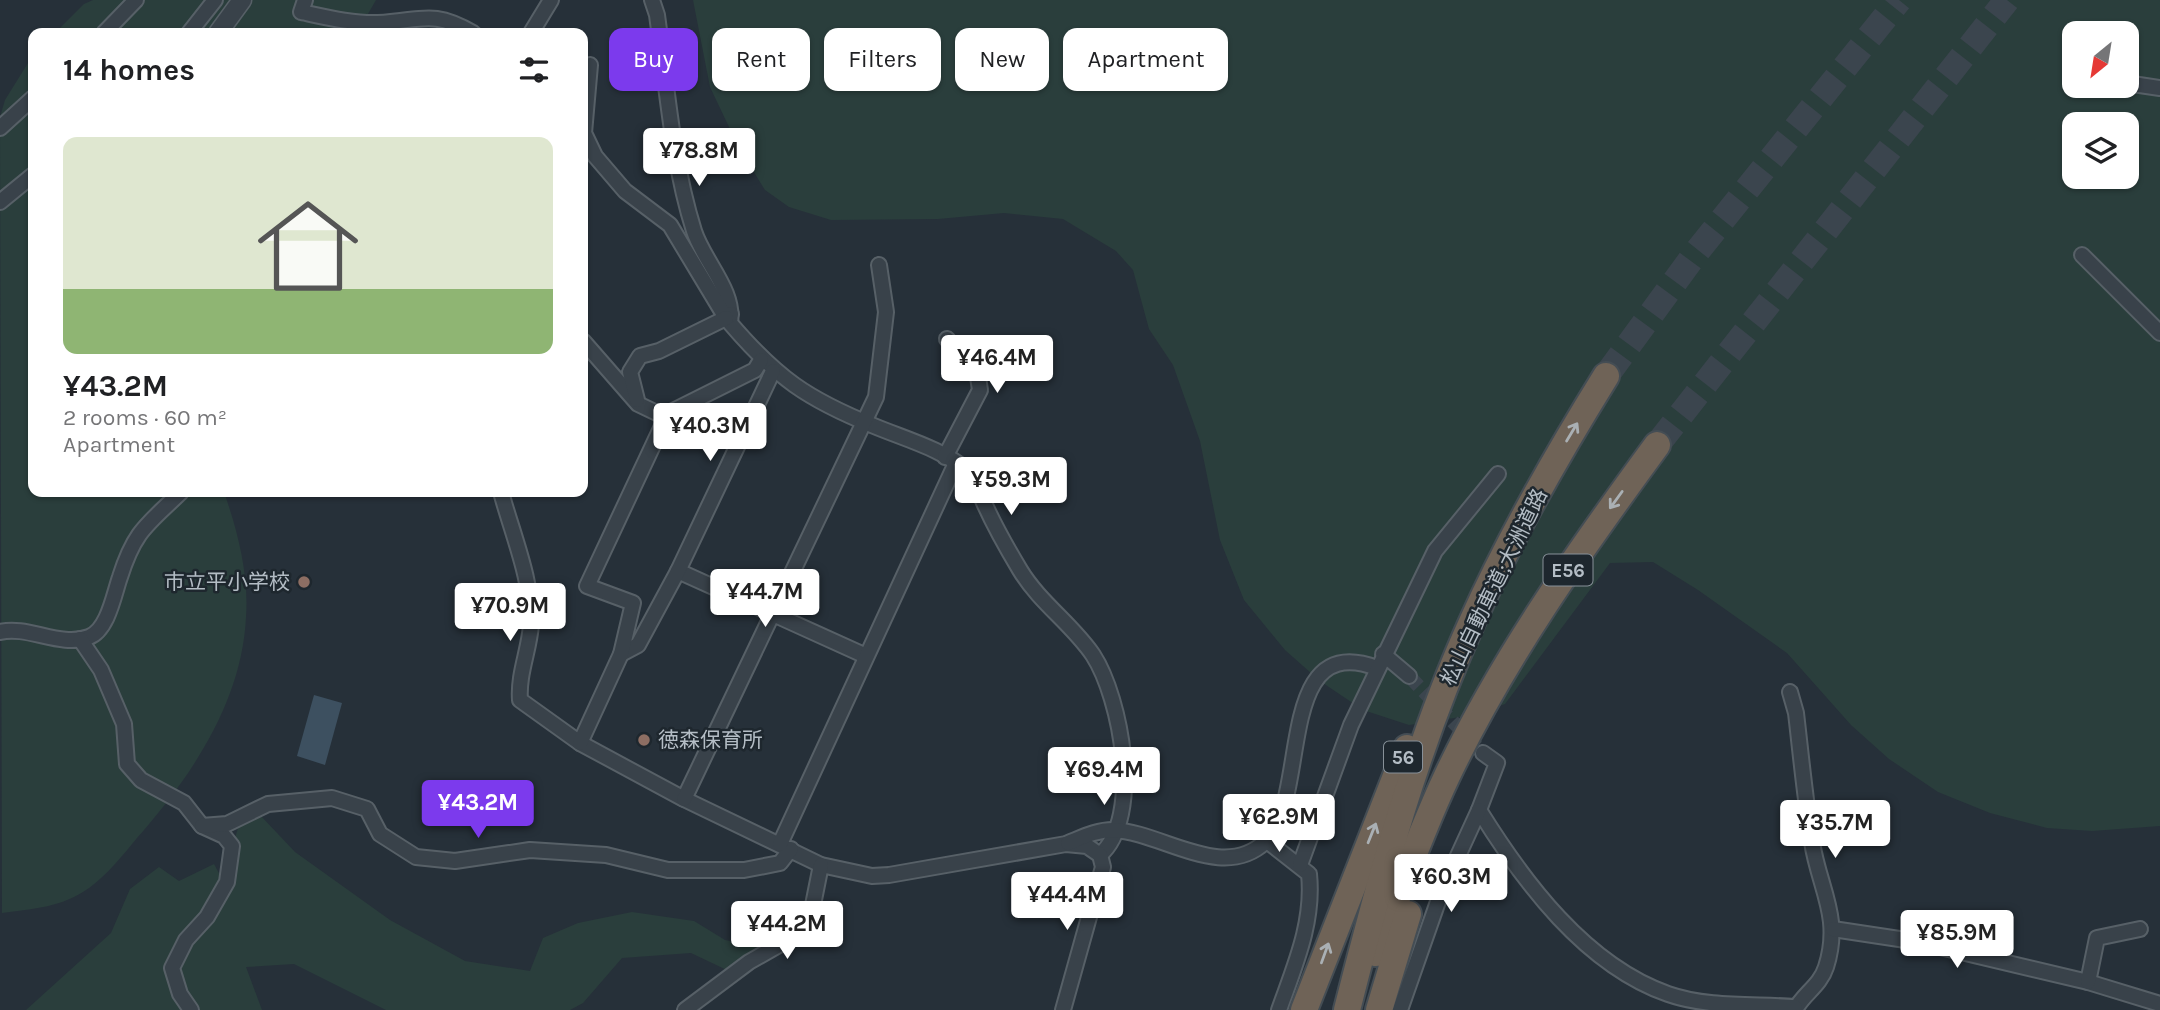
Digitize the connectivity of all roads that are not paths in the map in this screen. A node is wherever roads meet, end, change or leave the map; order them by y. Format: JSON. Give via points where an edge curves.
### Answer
{"nodes":[{"id":1,"x":136,"y":0,"type":"edge"},
{"id":2,"x":215,"y":0,"type":"edge"},
{"id":3,"x":242,"y":0,"type":"edge"},
{"id":4,"x":305,"y":0,"type":"edge"},
{"id":5,"x":551,"y":0,"type":"edge"},
{"id":6,"x":652,"y":0,"type":"edge"},
{"id":7,"x":109,"y":28,"type":"edge"},
{"id":8,"x":193,"y":28,"type":"edge"},
{"id":9,"x":222,"y":28,"type":"edge"},
{"id":10,"x":464,"y":28,"type":"edge"},
{"id":11,"x":534,"y":28,"type":"edge"},
{"id":12,"x":590,"y":65,"type":"dead end"},
{"id":13,"x":588,"y":85,"type":"edge"},
{"id":14,"x":2139,"y":85,"type":"edge"},
{"id":15,"x":2160,"y":88,"type":"edge"},
{"id":16,"x":28,"y":103,"type":"edge"},
{"id":17,"x":0,"y":128,"type":"edge"},
{"id":18,"x":588,"y":143,"type":"edge"},
{"id":19,"x":28,"y":179,"type":"edge"},
{"id":20,"x":0,"y":202,"type":"edge"},
{"id":21,"x":2082,"y":255,"type":"dead end"},
{"id":22,"x":879,"y":265,"type":"dead end"},
{"id":23,"x":729,"y":316,"type":"junction"},
{"id":24,"x":2160,"y":333,"type":"edge"},
{"id":25,"x":947,"y":339,"type":"dead end"},
{"id":26,"x":588,"y":347,"type":"edge"},
{"id":27,"x":761,"y":360,"type":"junction"},
{"id":28,"x":773,"y":371,"type":"junction"},
{"id":29,"x":1606,"y":376,"type":"tunnel mouth"},
{"id":30,"x":638,"y":404,"type":"junction"},
{"id":31,"x":663,"y":416,"type":"junction"},
{"id":32,"x":863,"y":422,"type":"junction"},
{"id":33,"x":1657,"y":445,"type":"tunnel mouth"},
{"id":34,"x":951,"y":460,"type":"junction"},
{"id":35,"x":1498,"y":474,"type":"dead end"},
{"id":36,"x":175,"y":497,"type":"edge"},
{"id":37,"x":502,"y":497,"type":"edge"},
{"id":38,"x":678,"y":570,"type":"junction"},
{"id":39,"x":771,"y":613,"type":"junction"},
{"id":40,"x":1472,"y":622,"type":"junction"},
{"id":41,"x":0,"y":632,"type":"edge"},
{"id":42,"x":80,"y":639,"type":"junction"},
{"id":43,"x":621,"y":654,"type":"junction"},
{"id":44,"x":1384,"y":654,"type":"junction"},
{"id":45,"x":866,"y":656,"type":"junction"},
{"id":46,"x":1377,"y":668,"type":"junction"},
{"id":47,"x":1409,"y":676,"type":"tunnel mouth"},
{"id":48,"x":1790,"y":692,"type":"dead end"},
{"id":49,"x":580,"y":743,"type":"junction"},
{"id":50,"x":1483,"y":753,"type":"tunnel mouth"},
{"id":51,"x":684,"y":799,"type":"junction"},
{"id":52,"x":1479,"y":810,"type":"junction"},
{"id":53,"x":202,"y":826,"type":"junction"},
{"id":54,"x":1116,"y":830,"type":"junction"},
{"id":55,"x":1268,"y":841,"type":"junction"},
{"id":56,"x":1066,"y":844,"type":"junction"},
{"id":57,"x":786,"y":846,"type":"junction"},
{"id":58,"x":1100,"y":855,"type":"junction"},
{"id":59,"x":821,"y":865,"type":"junction"},
{"id":60,"x":1300,"y":865,"type":"junction"},
{"id":61,"x":1391,"y":910,"type":"junction"},
{"id":62,"x":1833,"y":929,"type":"junction"},
{"id":63,"x":2140,"y":929,"type":"dead end"},
{"id":64,"x":2088,"y":982,"type":"junction"},
{"id":65,"x":2160,"y":1004,"type":"edge"},
{"id":66,"x":1795,"y":1009,"type":"edge"},
{"id":67,"x":191,"y":1010,"type":"edge"},
{"id":68,"x":685,"y":1010,"type":"edge"},
{"id":69,"x":1063,"y":1010,"type":"edge"},
{"id":70,"x":1279,"y":1010,"type":"edge"},
{"id":71,"x":1304,"y":1010,"type":"edge"},
{"id":72,"x":1347,"y":1010,"type":"edge"},
{"id":73,"x":1354,"y":1010,"type":"edge"},
{"id":74,"x":1379,"y":1010,"type":"edge"},
{"id":75,"x":1400,"y":1010,"type":"edge"}],
"edges":[{"from":1,"to":7,"type":"street"},
{"from":2,"to":8,"type":"street"},
{"from":3,"to":9,"type":"street"},
{"from":4,"to":10,"type":"street","via":[[301,12],[325,17],[376,23],[448,19]]},
{"from":5,"to":11,"type":"street"},
{"from":6,"to":23,"type":"street","via":[[678,179],[699,246],[732,305]]},
{"from":12,"to":13,"type":"street"},
{"from":14,"to":15,"type":"street"},
{"from":16,"to":17,"type":"street"},
{"from":18,"to":23,"type":"street","via":[[625,191],[670,225]]},
{"from":19,"to":20,"type":"street"},
{"from":21,"to":24,"type":"street"},
{"from":22,"to":32,"type":"street","via":[[886,312],[876,397]]},
{"from":23,"to":27,"type":"street"},
{"from":23,"to":30,"type":"street","via":[[640,356],[630,372]]},
{"from":25,"to":34,"type":"street","via":[[978,377],[980,390]]},
{"from":26,"to":30,"type":"street"},
{"from":27,"to":28,"type":"street"},
{"from":27,"to":31,"type":"street","via":[[755,370]]},
{"from":28,"to":32,"type":"street","via":[[814,399]]},
{"from":28,"to":38,"type":"street"},
{"from":40,"to":29,"type":"highway","name":"松山自動車道;大洲道路","one_way":true,"via":[[1566,441]]},
{"from":30,"to":31,"type":"street"},
{"from":31,"to":43,"type":"street","via":[[587,586],[633,603]]},
{"from":32,"to":34,"type":"street"},
{"from":32,"to":39,"type":"street"},
{"from":33,"to":61,"type":"highway","number":"E56","one_way":true,"via":[[1552,594],[1488,700]]},
{"from":34,"to":45,"type":"street"},
{"from":34,"to":54,"type":"street","via":[[972,474],[1021,572],[1095,657],[1112,702],[1126,770]]},
{"from":35,"to":44,"type":"street","via":[[1435,551]]},
{"from":36,"to":42,"type":"street","via":[[139,530],[104,623],[93,636]]},
{"from":37,"to":49,"type":"street","via":[[531,623],[519,681],[520,700]]},
{"from":38,"to":39,"type":"street"},
{"from":38,"to":43,"type":"street","via":[[638,645]]},
{"from":39,"to":45,"type":"street"},
{"from":39,"to":51,"type":"street"},
{"from":40,"to":61,"type":"highway","name":"松山自動車道;大洲道路","via":[[1434,714]]},
{"from":71,"to":40,"type":"highway","number":"56","one_way":true,"via":[[1429,695]]},
{"from":41,"to":42,"type":"street","via":[[15,628],[34,636]]},
{"from":42,"to":53,"type":"street","via":[[101,670],[124,724],[127,764],[141,780],[184,803]]},
{"from":43,"to":49,"type":"street"},
{"from":44,"to":46,"type":"street"},
{"from":44,"to":47,"type":"street"},
{"from":45,"to":57,"type":"street"},
{"from":46,"to":55,"type":"street","via":[[1360,662],[1334,667],[1316,677],[1302,708],[1279,819]]},
{"from":46,"to":60,"type":"street"},
{"from":48,"to":62,"type":"street","via":[[1812,846]]},
{"from":49,"to":51,"type":"street"},
{"from":50,"to":52,"type":"street","via":[[1497,763]]},
{"from":51,"to":57,"type":"street"},
{"from":52,"to":66,"type":"street","via":[[1547,905],[1581,940],[1626,972],[1668,994],[1717,1004]]},
{"from":52,"to":75,"type":"street","via":[[1428,924]]},
{"from":53,"to":57,"type":"street","via":[[227,824],[268,804],[332,798],[367,809],[380,834],[416,857],[455,861],[530,850],[606,855],[668,870],[744,870],[780,863]]},
{"from":53,"to":67,"type":"street","via":[[224,836],[232,846],[227,882],[172,968],[180,995]]},
{"from":54,"to":55,"type":"street","via":[[1214,858],[1247,856]]},
{"from":54,"to":56,"type":"street","via":[[1091,833]]},
{"from":54,"to":58,"type":"street"},
{"from":55,"to":60,"type":"street"},
{"from":56,"to":58,"type":"street","via":[[1087,846]]},
{"from":56,"to":59,"type":"street","via":[[889,875]]},
{"from":57,"to":59,"type":"street"},
{"from":58,"to":69,"type":"street","via":[[1103,867]]},
{"from":59,"to":68,"type":"street","via":[[813,905],[799,930]]},
{"from":60,"to":70,"type":"street","via":[[1309,874],[1311,899],[1306,931]]},
{"from":61,"to":72,"type":"highway","name":"松山自動車道;大洲道路"},
{"from":61,"to":73,"type":"highway","name":"松山自動車道;大洲道路"},
{"from":61,"to":74,"type":"highway"},
{"from":62,"to":64,"type":"street","via":[[1919,942]]},
{"from":62,"to":66,"type":"street","via":[[1826,969]]},
{"from":63,"to":64,"type":"street","via":[[2097,938]]},
{"from":64,"to":65,"type":"street"}]}
